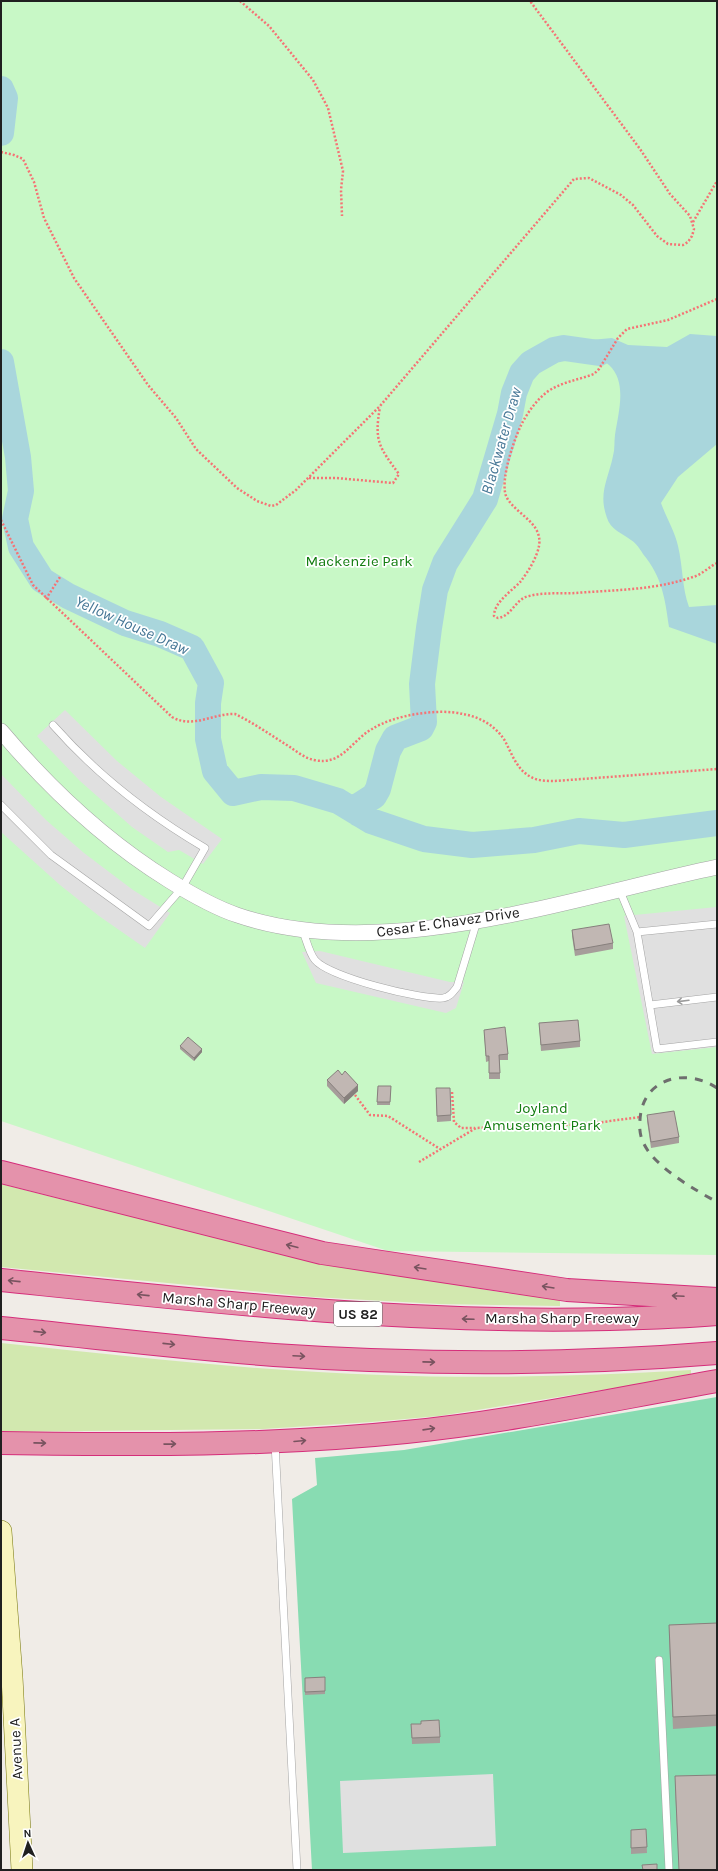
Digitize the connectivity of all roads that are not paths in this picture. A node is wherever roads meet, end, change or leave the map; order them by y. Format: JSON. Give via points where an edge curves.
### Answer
{"nodes":[{"id":1,"x":52,"y":725,"type":"dead end"},
{"id":2,"x":1,"y":732,"type":"edge"},
{"id":3,"x":1,"y":805,"type":"edge"},
{"id":4,"x":717,"y":867,"type":"edge"},
{"id":5,"x":182,"y":888,"type":"junction"},
{"id":6,"x":620,"y":891,"type":"junction"},
{"id":7,"x":478,"y":920,"type":"junction"},
{"id":8,"x":717,"y":924,"type":"edge"},
{"id":9,"x":302,"y":929,"type":"junction"},
{"id":10,"x":638,"y":932,"type":"junction"},
{"id":11,"x":717,"y":997,"type":"edge"},
{"id":12,"x":650,"y":1005,"type":"junction"},
{"id":13,"x":717,"y":1042,"type":"edge"},
{"id":14,"x":1,"y":1172,"type":"edge"},
{"id":15,"x":1,"y":1280,"type":"edge"},
{"id":16,"x":717,"y":1299,"type":"edge"},
{"id":17,"x":717,"y":1314,"type":"edge"},
{"id":18,"x":1,"y":1328,"type":"edge"},
{"id":19,"x":717,"y":1353,"type":"edge"},
{"id":20,"x":717,"y":1381,"type":"edge"},
{"id":21,"x":275,"y":1442,"type":"junction"},
{"id":22,"x":1,"y":1443,"type":"edge"},
{"id":23,"x":1,"y":1532,"type":"edge"},
{"id":24,"x":659,"y":1660,"type":"dead end"},
{"id":25,"x":22,"y":1870,"type":"edge"},
{"id":26,"x":297,"y":1870,"type":"edge"},
{"id":27,"x":669,"y":1870,"type":"edge"}],
"edges":[{"from":1,"to":5,"type":"lane","via":[[74,749],[131,800],[164,824],[205,848]]},
{"from":2,"to":5,"type":"street","name":"Cesar E. Chavez Drive","via":[[53,788],[88,820],[144,865]]},
{"from":3,"to":5,"type":"lane","via":[[51,855],[149,926]]},
{"from":4,"to":6,"type":"street","name":"Cesar E. Chavez Drive"},
{"from":5,"to":9,"type":"street","name":"Cesar E. Chavez Drive","via":[[237,915]]},
{"from":6,"to":7,"type":"street","name":"Cesar E. Chavez Drive"},
{"from":6,"to":10,"type":"lane"},
{"from":7,"to":9,"type":"street","name":"Cesar E. Chavez Drive","via":[[376,932]]},
{"from":7,"to":9,"type":"lane","via":[[457,987],[445,998],[382,987],[342,975],[316,960]]},
{"from":8,"to":10,"type":"lane"},
{"from":10,"to":12,"type":"lane"},
{"from":11,"to":12,"type":"lane","one_way":true},
{"from":12,"to":13,"type":"lane","via":[[657,1049]]},
{"from":16,"to":14,"type":"highway","one_way":true,"via":[[567,1290],[322,1253]]},
{"from":17,"to":15,"type":"highway","name":"Marsha Sharp Freeway","number":"US 82","one_way":true,"via":[[542,1321],[398,1317],[276,1308]]},
{"from":18,"to":19,"type":"highway","one_way":true,"via":[[274,1354],[398,1361],[513,1363],[657,1358]]},
{"from":21,"to":20,"type":"highway","one_way":true,"via":[[407,1432],[500,1419]]},
{"from":22,"to":21,"type":"highway","one_way":true},
{"from":21,"to":26,"type":"lane"},
{"from":23,"to":25,"type":"main road","name":"Avenue A"},
{"from":24,"to":27,"type":"lane"}]}
